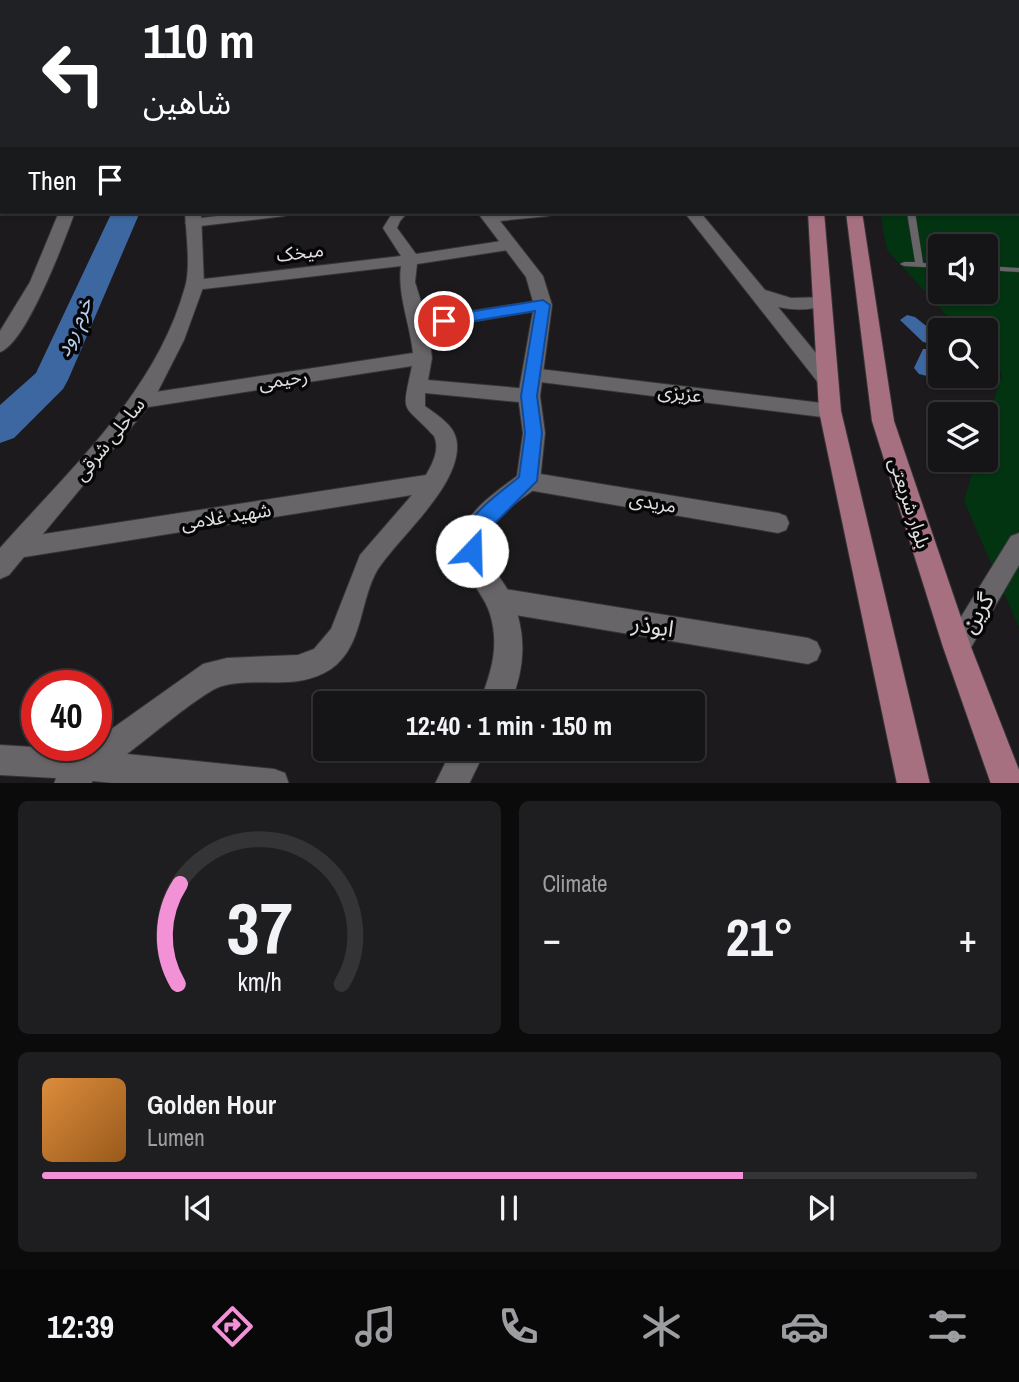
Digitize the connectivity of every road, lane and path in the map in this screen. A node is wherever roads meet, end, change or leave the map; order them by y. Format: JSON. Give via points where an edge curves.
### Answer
{"nodes":[{"id":1,"x":66,"y":214,"type":"edge"},
{"id":2,"x":248,"y":214,"type":"edge"},
{"id":3,"x":399,"y":214,"type":"edge"},
{"id":4,"x":507,"y":214,"type":"edge"},
{"id":5,"x":694,"y":214,"type":"edge"},
{"id":6,"x":816,"y":214,"type":"edge"},
{"id":7,"x":854,"y":214,"type":"edge"},
{"id":8,"x":911,"y":214,"type":"edge"},
{"id":9,"x":486,"y":215,"type":"edge"},
{"id":10,"x":192,"y":217,"type":"edge"},
{"id":11,"x":508,"y":245,"type":"junction"},
{"id":12,"x":410,"y":260,"type":"junction"},
{"id":13,"x":904,"y":264,"type":"dead end"},
{"id":14,"x":919,"y":265,"type":"junction"},
{"id":15,"x":928,"y":265,"type":"edge"},
{"id":16,"x":998,"y":269,"type":"edge"},
{"id":17,"x":1019,"y":270,"type":"edge"},
{"id":18,"x":195,"y":285,"type":"junction"},
{"id":19,"x":761,"y":296,"type":"junction"},
{"id":20,"x":822,"y":301,"type":"junction"},
{"id":21,"x":543,"y":305,"type":"junction"},
{"id":22,"x":419,"y":325,"type":"junction"},
{"id":23,"x":0,"y":345,"type":"edge"},
{"id":24,"x":423,"y":358,"type":"junction"},
{"id":25,"x":827,"y":380,"type":"junction"},
{"id":26,"x":419,"y":386,"type":"junction"},
{"id":27,"x":530,"y":386,"type":"junction"},
{"id":28,"x":142,"y":401,"type":"junction"},
{"id":29,"x":830,"y":411,"type":"junction"},
{"id":30,"x":528,"y":481,"type":"junction"},
{"id":31,"x":433,"y":483,"type":"junction"},
{"id":32,"x":778,"y":523,"type":"dead end"},
{"id":33,"x":1019,"y":543,"type":"edge"},
{"id":34,"x":18,"y":548,"type":"junction"},
{"id":35,"x":0,"y":567,"type":"edge"},
{"id":36,"x":498,"y":600,"type":"junction"},
{"id":37,"x":957,"y":647,"type":"junction"},
{"id":38,"x":808,"y":651,"type":"dead end"},
{"id":39,"x":501,"y":691,"type":"edge"},
{"id":40,"x":0,"y":760,"type":"edge"},
{"id":41,"x":463,"y":761,"type":"edge"},
{"id":42,"x":78,"y":774,"type":"edge"},
{"id":43,"x":274,"y":783,"type":"edge"},
{"id":44,"x":451,"y":783,"type":"edge"},
{"id":45,"x":914,"y":783,"type":"edge"},
{"id":46,"x":1008,"y":783,"type":"edge"}],
"edges":[{"from":1,"to":23,"type":"street","via":[[53,253]]},
{"from":2,"to":10,"type":"street"},
{"from":3,"to":12,"type":"street","via":[[390,228]]},
{"from":4,"to":9,"type":"street"},
{"from":5,"to":19,"type":"street"},
{"from":6,"to":20,"type":"main road"},
{"from":7,"to":37,"type":"main road","name":"بلوار شریعتی","via":[[883,421]]},
{"from":8,"to":14,"type":"lane"},
{"from":9,"to":11,"type":"street"},
{"from":10,"to":18,"type":"street","name":"ساحلی شرقی"},
{"from":11,"to":12,"type":"street","name":"میخک"},
{"from":11,"to":21,"type":"street","via":[[534,276]]},
{"from":12,"to":18,"type":"street","name":"میخک"},
{"from":12,"to":22,"type":"street","via":[[407,282]]},
{"from":13,"to":14,"type":"lane"},
{"from":14,"to":15,"type":"lane"},
{"from":16,"to":17,"type":"lane"},
{"from":18,"to":28,"type":"street","name":"ساحلی شرقی","via":[[174,340]]},
{"from":19,"to":20,"type":"street","via":[[785,305]]},
{"from":19,"to":25,"type":"street"},
{"from":20,"to":25,"type":"main road"},
{"from":21,"to":22,"type":"street"},
{"from":21,"to":27,"type":"street"},
{"from":22,"to":24,"type":"street"},
{"from":24,"to":26,"type":"street"},
{"from":24,"to":28,"type":"street","name":"رحیمی"},
{"from":25,"to":29,"type":"main road"},
{"from":26,"to":27,"type":"street","name":"عزیزی"},
{"from":26,"to":31,"type":"street","via":[[416,409],[445,434],[448,446]]},
{"from":27,"to":29,"type":"street","name":"عزیزی"},
{"from":27,"to":30,"type":"street","via":[[534,433]]},
{"from":28,"to":34,"type":"street","name":"ساحلی شرقی"},
{"from":29,"to":45,"type":"main road"},
{"from":30,"to":32,"type":"street","name":"مریدی"},
{"from":30,"to":36,"type":"street","via":[[474,532],[472,551]]},
{"from":31,"to":34,"type":"street","name":"شهید غلامی"},
{"from":31,"to":42,"type":"street","via":[[368,565],[338,644],[322,659],[304,668],[232,669],[213,674]]},
{"from":33,"to":37,"type":"street","name":"گرین"},
{"from":34,"to":35,"type":"street","name":"ساحلی شرقی"},
{"from":36,"to":38,"type":"street","name":"ابوذر"},
{"from":36,"to":39,"type":"street","via":[[511,643]]},
{"from":37,"to":46,"type":"main road","name":"بلوار شریعتی"},
{"from":40,"to":42,"type":"street"},
{"from":41,"to":44,"type":"street"},
{"from":42,"to":43,"type":"street"}]}
